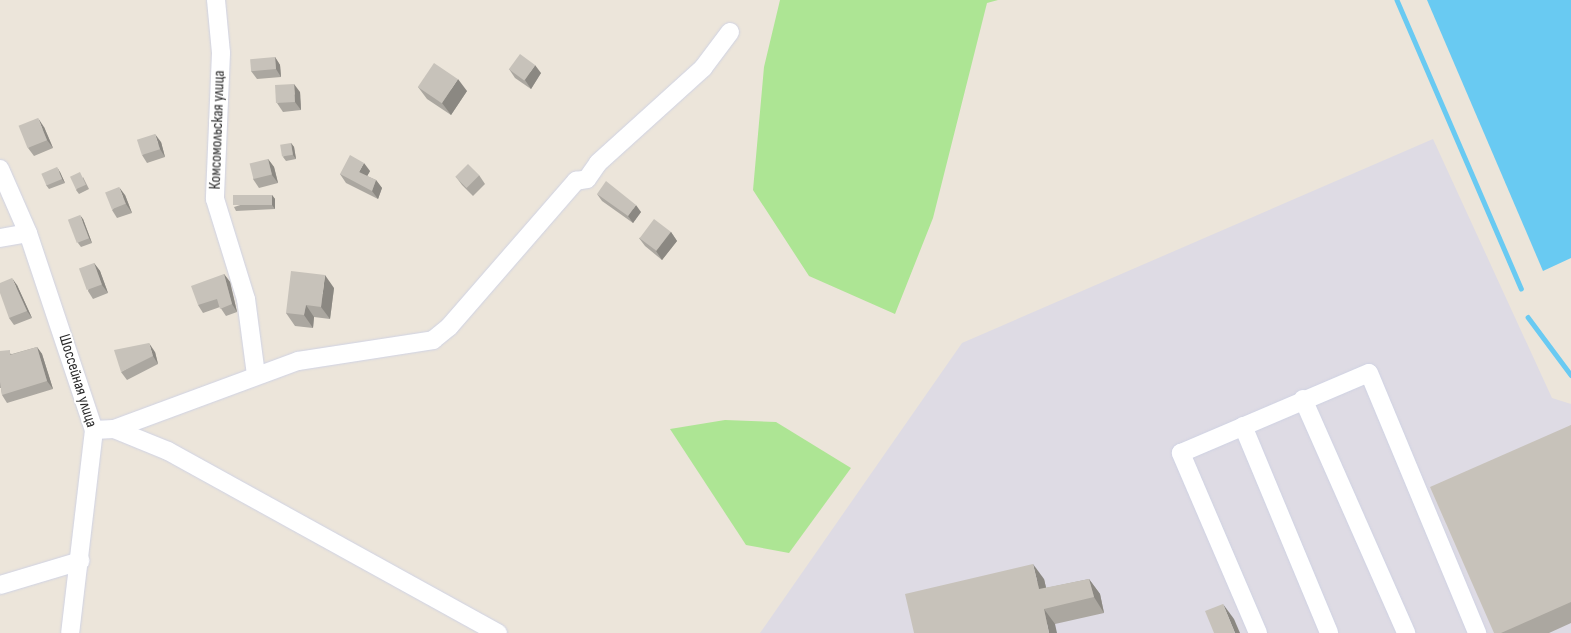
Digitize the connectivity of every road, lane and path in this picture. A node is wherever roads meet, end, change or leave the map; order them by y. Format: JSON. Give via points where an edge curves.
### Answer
{"nodes":[{"id":1,"x":216,"y":0,"type":"edge"},
{"id":2,"x":730,"y":32,"type":"dead end"},
{"id":3,"x":0,"y":169,"type":"edge"},
{"id":4,"x":28,"y":233,"type":"junction"},
{"id":5,"x":0,"y":238,"type":"edge"},
{"id":6,"x":256,"y":374,"type":"junction"},
{"id":7,"x":1303,"y":399,"type":"junction"},
{"id":8,"x":1243,"y":426,"type":"junction"},
{"id":9,"x":114,"y":429,"type":"junction"},
{"id":10,"x":94,"y":430,"type":"junction"},
{"id":11,"x":80,"y":561,"type":"junction"},
{"id":12,"x":0,"y":585,"type":"edge"},
{"id":13,"x":70,"y":633,"type":"edge"},
{"id":14,"x":498,"y":633,"type":"edge"},
{"id":15,"x":1258,"y":633,"type":"edge"},
{"id":16,"x":1329,"y":633,"type":"edge"},
{"id":17,"x":1406,"y":633,"type":"edge"},
{"id":18,"x":1477,"y":633,"type":"edge"}],
"edges":[{"from":1,"to":6,"type":"street","name":"Комсомольская улица","via":[[221,53],[215,198],[246,299]]},
{"from":2,"to":6,"type":"street","via":[[703,68],[598,163],[587,179],[576,180],[449,327],[433,340],[374,346]]},
{"from":3,"to":4,"type":"street","name":"Шоссейная улица"},
{"from":4,"to":5,"type":"street"},
{"from":4,"to":10,"type":"street","name":"Шоссейная улица"},
{"from":6,"to":9,"type":"street"},
{"from":7,"to":8,"type":"street"},
{"from":7,"to":17,"type":"street"},
{"from":7,"to":18,"type":"street","via":[[1368,373]]},
{"from":8,"to":15,"type":"street","via":[[1181,454]]},
{"from":8,"to":16,"type":"street"},
{"from":9,"to":10,"type":"street"},
{"from":9,"to":14,"type":"street","via":[[168,451]]},
{"from":10,"to":11,"type":"street","name":"Шоссейная улица"},
{"from":11,"to":12,"type":"street"},
{"from":11,"to":13,"type":"street","name":"Шоссейная улица"}]}
